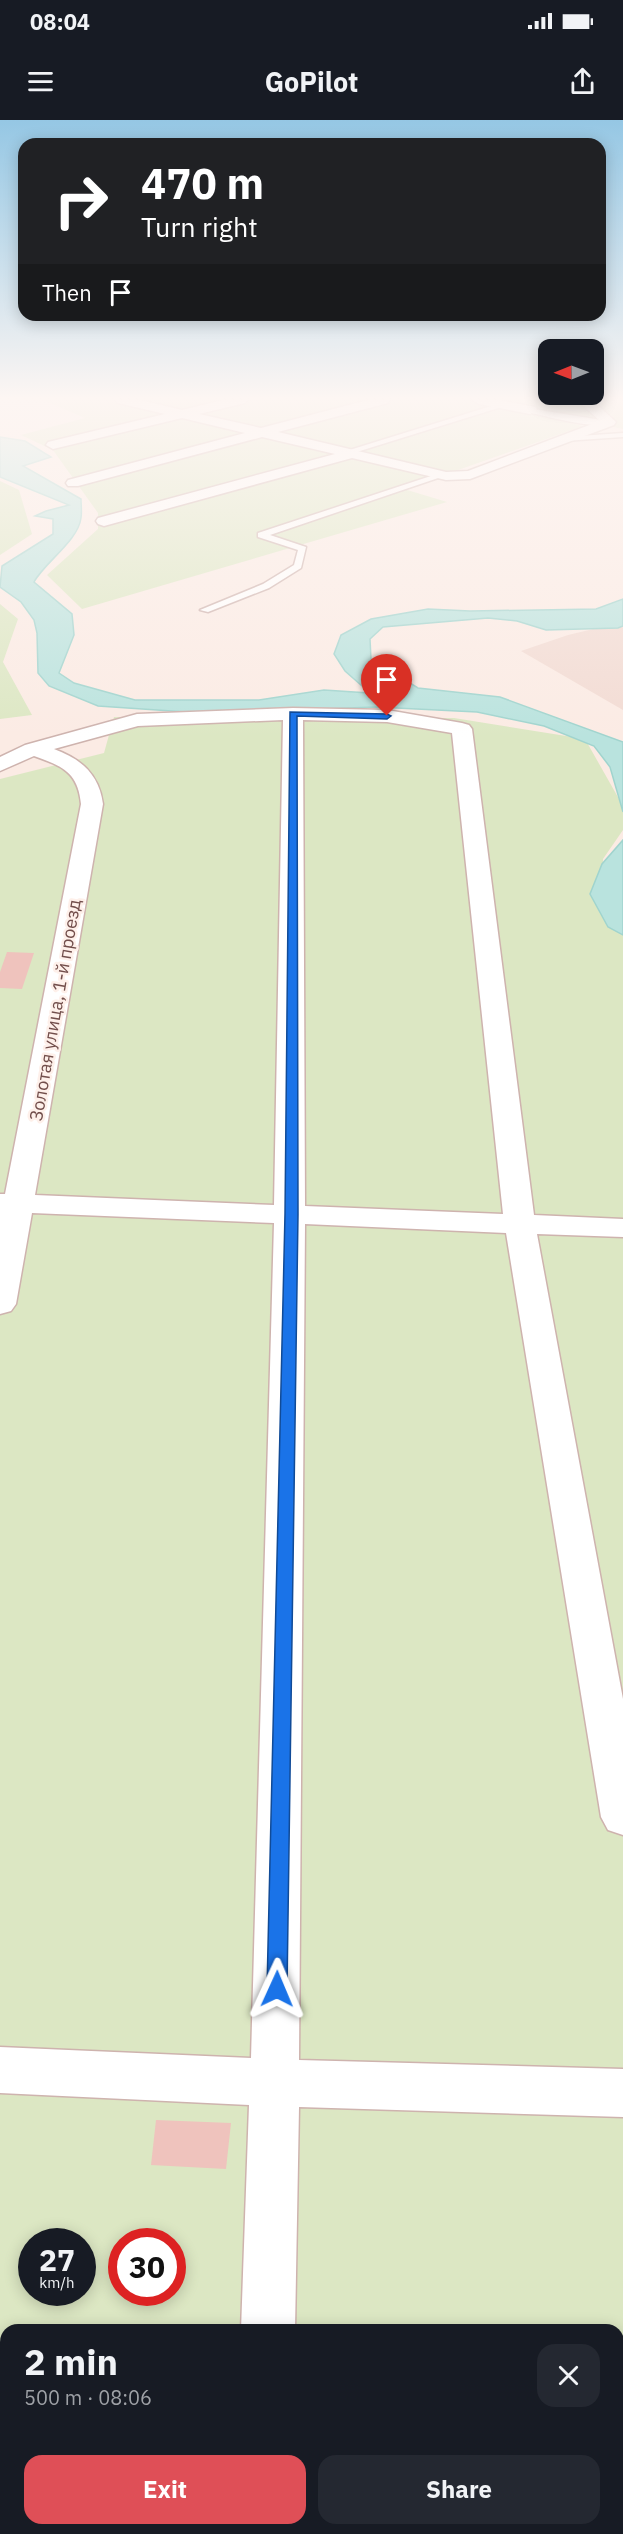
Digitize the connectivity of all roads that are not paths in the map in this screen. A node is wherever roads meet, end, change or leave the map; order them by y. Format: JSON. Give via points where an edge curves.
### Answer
{"nodes":[{"id":1,"x":134,"y":513,"type":"edge"},
{"id":2,"x":331,"y":513,"type":"edge"},
{"id":3,"x":104,"y":521,"type":"dead end"},
{"id":4,"x":205,"y":610,"type":"dead end"},
{"id":5,"x":293,"y":714,"type":"junction"},
{"id":6,"x":32,"y":749,"type":"junction"},
{"id":7,"x":0,"y":765,"type":"edge"},
{"id":8,"x":10,"y":1204,"type":"edge"},
{"id":9,"x":291,"y":1214,"type":"junction"},
{"id":10,"x":520,"y":1226,"type":"junction"},
{"id":11,"x":623,"y":1228,"type":"edge"},
{"id":12,"x":0,"y":1304,"type":"edge"},
{"id":13,"x":623,"y":1817,"type":"edge"},
{"id":14,"x":0,"y":2070,"type":"edge"},
{"id":15,"x":275,"y":2083,"type":"junction"},
{"id":16,"x":623,"y":2093,"type":"edge"},
{"id":17,"x":268,"y":2324,"type":"edge"}],
"edges":[{"from":1,"to":3,"type":"street"},
{"from":2,"to":4,"type":"lane","via":[[261,536],[303,549],[298,566],[266,586]]},
{"from":5,"to":6,"type":"street","via":[[136,720]]},
{"from":5,"to":9,"type":"street"},
{"from":5,"to":10,"type":"street","via":[[387,716],[462,729]]},
{"from":6,"to":7,"type":"street"},
{"from":6,"to":8,"type":"street","name":"Золотая улица, 1-й проезд","via":[[79,770],[92,788],[92,804]]},
{"from":8,"to":9,"type":"street"},
{"from":8,"to":12,"type":"street","name":"Золотая улица, 1-й проезд"},
{"from":9,"to":10,"type":"street"},
{"from":9,"to":15,"type":"street"},
{"from":10,"to":11,"type":"street"},
{"from":10,"to":13,"type":"street"},
{"from":14,"to":15,"type":"street"},
{"from":15,"to":16,"type":"street"},
{"from":15,"to":17,"type":"street"}]}
